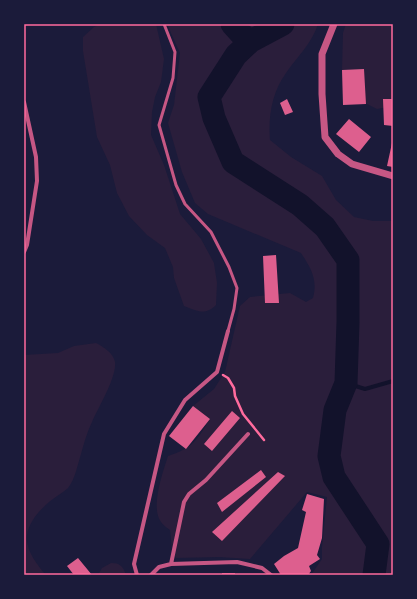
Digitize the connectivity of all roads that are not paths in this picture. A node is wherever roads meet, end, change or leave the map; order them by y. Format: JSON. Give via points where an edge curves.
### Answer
{"nodes":[{"id":1,"x":164,"y":24,"type":"edge"},
{"id":2,"x":334,"y":24,"type":"edge"},
{"id":3,"x":24,"y":102,"type":"edge"},
{"id":4,"x":393,"y":176,"type":"edge"},
{"id":5,"x":24,"y":252,"type":"edge"},
{"id":6,"x":228,"y":331,"type":"joint"},
{"id":7,"x":248,"y":434,"type":"dead end"},
{"id":8,"x":170,"y":564,"type":"junction"},
{"id":9,"x":137,"y":575,"type":"edge"},
{"id":10,"x":151,"y":575,"type":"edge"},
{"id":11,"x":271,"y":575,"type":"edge"}],
"edges":[{"from":1,"to":6,"type":"lane","via":[[175,52],[173,78],[159,124],[176,185],[185,204],[211,232],[229,266],[237,288]]},
{"from":2,"to":4,"type":"street","via":[[322,54],[325,137],[338,154],[352,164]]},
{"from":3,"to":5,"type":"street","via":[[36,157],[37,180]]},
{"from":6,"to":9,"type":"street","via":[[217,372],[185,400],[164,434],[134,564]]},
{"from":7,"to":8,"type":"street","via":[[184,502]]},
{"from":8,"to":10,"type":"street","via":[[159,567]]},
{"from":8,"to":11,"type":"street","via":[[237,562],[262,568]]}]}
